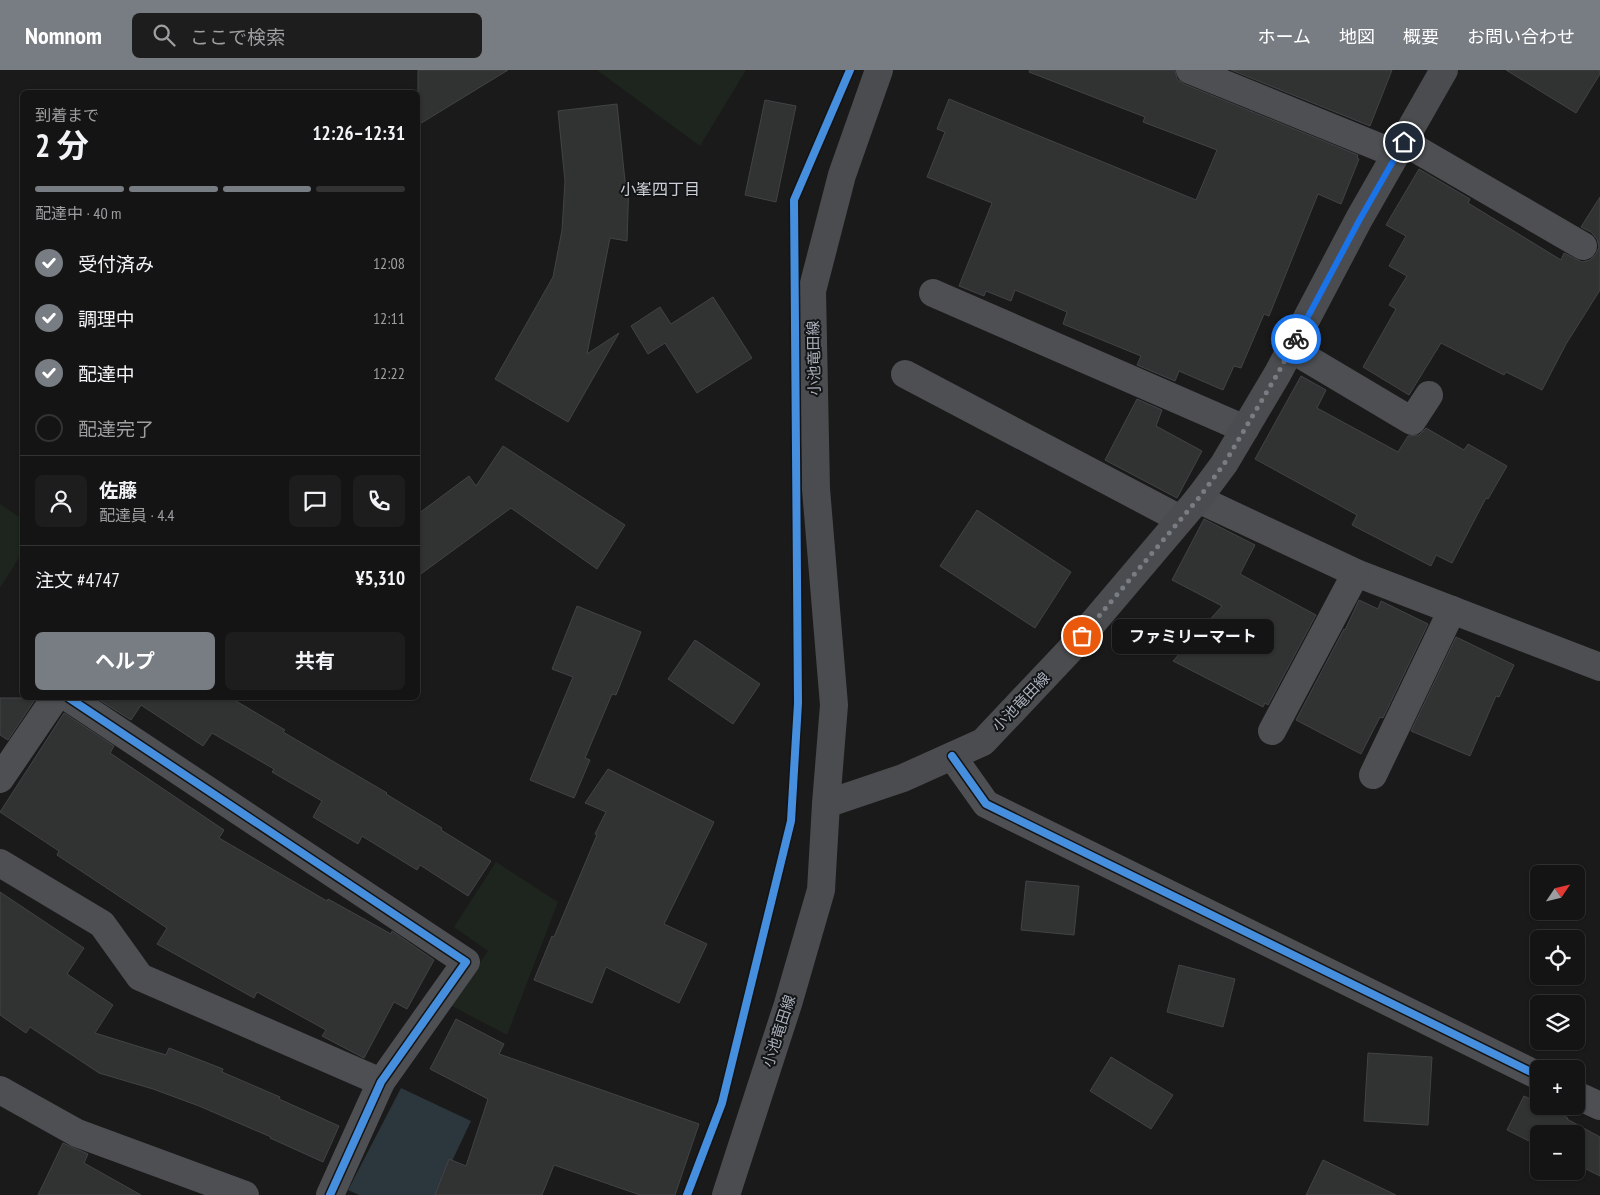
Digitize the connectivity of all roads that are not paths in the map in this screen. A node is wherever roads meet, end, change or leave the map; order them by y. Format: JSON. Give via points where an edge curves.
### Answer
{"nodes":[{"id":1,"x":879,"y":70,"type":"edge"},
{"id":2,"x":1190,"y":70,"type":"edge"},
{"id":3,"x":1444,"y":70,"type":"edge"},
{"id":4,"x":1400,"y":148,"type":"junction"},
{"id":5,"x":1583,"y":246,"type":"dead end"},
{"id":6,"x":933,"y":294,"type":"dead end"},
{"id":7,"x":1291,"y":349,"type":"junction"},
{"id":8,"x":906,"y":374,"type":"dead end"},
{"id":9,"x":1429,"y":395,"type":"dead end"},
{"id":10,"x":1245,"y":429,"type":"junction"},
{"id":11,"x":1198,"y":499,"type":"junction"},
{"id":12,"x":1180,"y":519,"type":"junction"},
{"id":13,"x":1356,"y":573,"type":"junction"},
{"id":14,"x":1452,"y":610,"type":"junction"},
{"id":15,"x":1600,"y":667,"type":"edge"},
{"id":16,"x":54,"y":700,"type":"edge"},
{"id":17,"x":72,"y":700,"type":"edge"},
{"id":18,"x":1272,"y":731,"type":"dead end"},
{"id":19,"x":952,"y":756,"type":"junction"},
{"id":20,"x":1373,"y":775,"type":"dead end"},
{"id":21,"x":0,"y":780,"type":"edge"},
{"id":22,"x":826,"y":804,"type":"junction"},
{"id":23,"x":0,"y":863,"type":"edge"},
{"id":24,"x":1530,"y":1072,"type":"edge"},
{"id":25,"x":381,"y":1082,"type":"junction"},
{"id":26,"x":0,"y":1090,"type":"edge"},
{"id":27,"x":1585,"y":1099,"type":"edge"},
{"id":28,"x":1600,"y":1106,"type":"edge"},
{"id":29,"x":245,"y":1195,"type":"edge"},
{"id":30,"x":330,"y":1195,"type":"edge"},
{"id":31,"x":726,"y":1195,"type":"edge"}],
"edges":[{"from":1,"to":22,"type":"main road","name":"小池竜田線","via":[[842,174],[812,291],[816,489],[834,705]]},
{"from":2,"to":4,"type":"street"},
{"from":3,"to":4,"type":"main road","name":"小池竜田線"},
{"from":4,"to":5,"type":"street"},
{"from":4,"to":7,"type":"main road","name":"小池竜田線"},
{"from":6,"to":10,"type":"street"},
{"from":7,"to":9,"type":"street","via":[[1412,421]]},
{"from":7,"to":10,"type":"main road","name":"小池竜田線"},
{"from":8,"to":12,"type":"street"},
{"from":10,"to":11,"type":"main road","name":"小池竜田線"},
{"from":11,"to":12,"type":"main road","name":"小池竜田線"},
{"from":11,"to":13,"type":"street"},
{"from":12,"to":19,"type":"main road","name":"小池竜田線","via":[[1069,651],[989,735],[982,742]]},
{"from":13,"to":14,"type":"street"},
{"from":13,"to":18,"type":"street"},
{"from":14,"to":15,"type":"street"},
{"from":14,"to":20,"type":"street"},
{"from":16,"to":21,"type":"street"},
{"from":17,"to":25,"type":"street","via":[[466,962]]},
{"from":19,"to":22,"type":"main road","name":"小池竜田線","via":[[904,778]]},
{"from":19,"to":24,"type":"street","via":[[986,804]]},
{"from":22,"to":31,"type":"main road","name":"小池竜田線","via":[[820,890],[788,1004]]},
{"from":23,"to":25,"type":"street","via":[[102,924],[140,977]]},
{"from":25,"to":30,"type":"street"},
{"from":26,"to":29,"type":"street","via":[[77,1133]]},
{"from":27,"to":28,"type":"street"}]}
